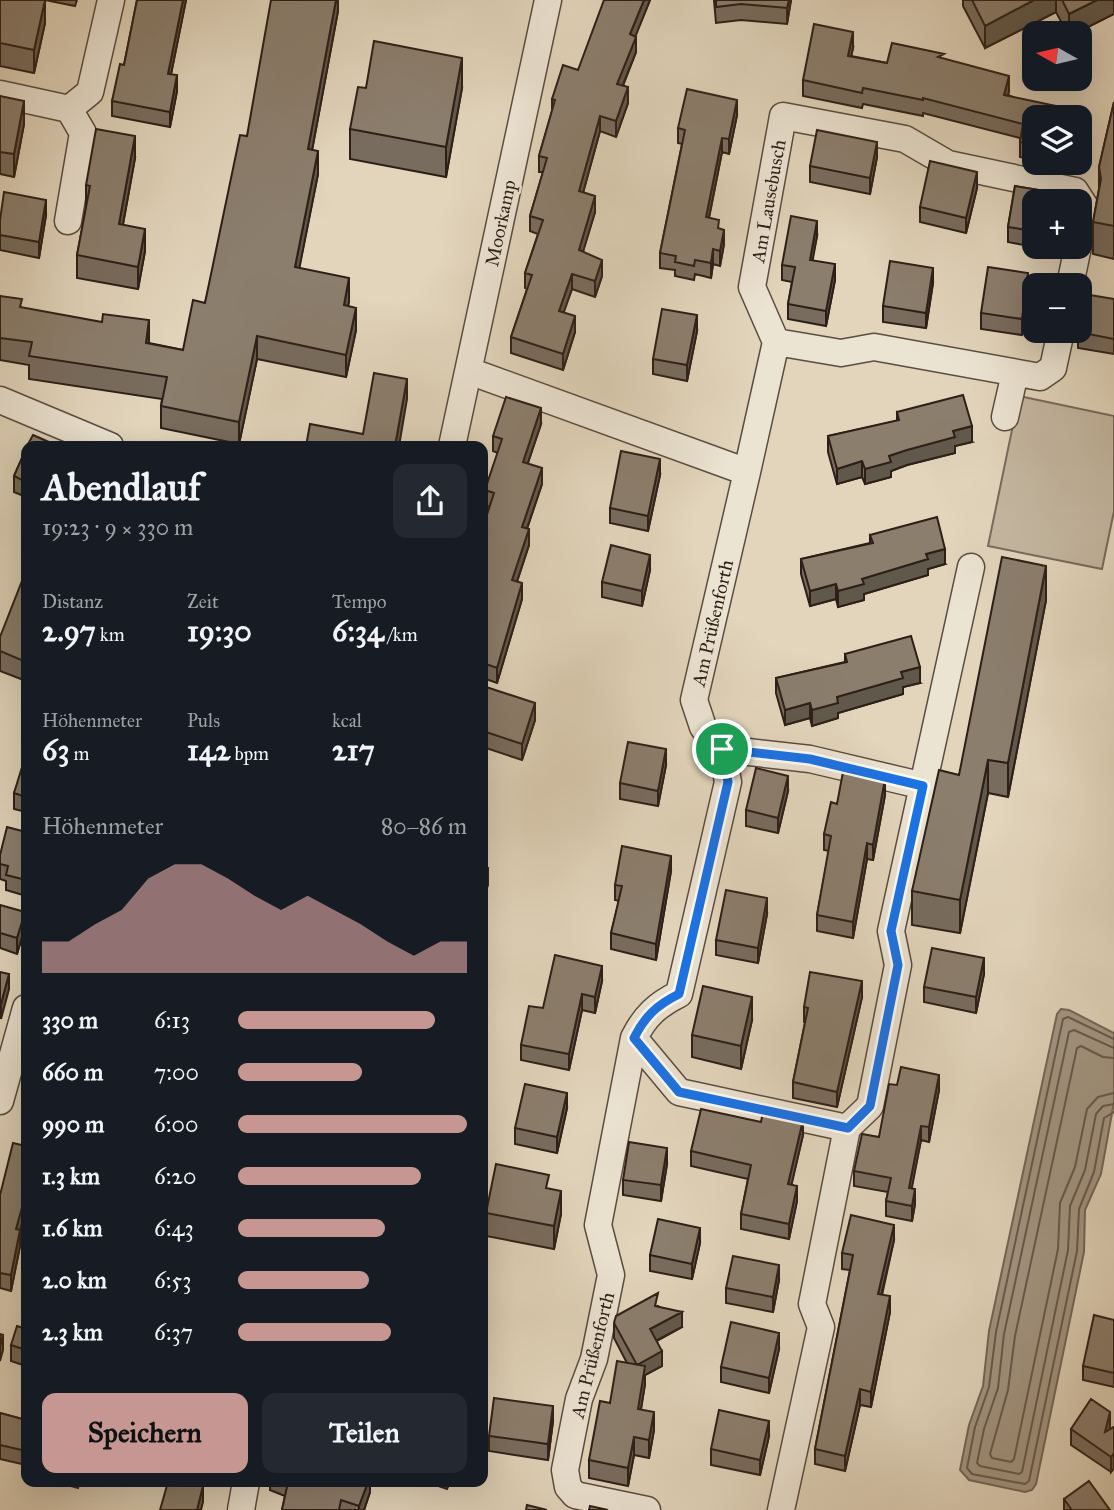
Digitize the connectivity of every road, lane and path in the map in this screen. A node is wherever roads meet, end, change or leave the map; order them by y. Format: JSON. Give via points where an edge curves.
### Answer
{"nodes":[{"id":1,"x":111,"y":0,"type":"edge"},
{"id":2,"x":548,"y":0,"type":"edge"},
{"id":3,"x":0,"y":93,"type":"edge"},
{"id":4,"x":69,"y":109,"type":"junction"},
{"id":5,"x":1066,"y":189,"type":"edge"},
{"id":6,"x":68,"y":221,"type":"dead end"},
{"id":7,"x":776,"y":342,"type":"junction"},
{"id":8,"x":1058,"y":343,"type":"edge"},
{"id":9,"x":469,"y":371,"type":"junction"},
{"id":10,"x":1014,"y":373,"type":"junction"},
{"id":11,"x":0,"y":400,"type":"edge"},
{"id":12,"x":1005,"y":417,"type":"dead end"},
{"id":13,"x":98,"y":441,"type":"edge"},
{"id":14,"x":453,"y":441,"type":"edge"},
{"id":15,"x":747,"y":472,"type":"junction"},
{"id":16,"x":971,"y":567,"type":"dead end"},
{"id":17,"x":722,"y":749,"type":"junction"},
{"id":18,"x":923,"y":786,"type":"junction"},
{"id":19,"x":21,"y":1027,"type":"edge"},
{"id":20,"x":634,"y":1038,"type":"junction"},
{"id":21,"x":0,"y":1101,"type":"edge"},
{"id":22,"x":848,"y":1128,"type":"junction"},
{"id":23,"x":245,"y":1487,"type":"edge"},
{"id":24,"x":241,"y":1510,"type":"edge"},
{"id":25,"x":647,"y":1510,"type":"edge"},
{"id":26,"x":781,"y":1510,"type":"edge"}],
"edges":[{"from":1,"to":4,"type":"street","via":[[90,92]]},
{"from":2,"to":9,"type":"street","name":"Moorkamp"},
{"from":3,"to":4,"type":"street"},
{"from":4,"to":6,"type":"street","via":[[83,134]]},
{"from":5,"to":7,"type":"street","name":"Am Lausebusch","via":[[948,164],[905,139],[783,116],[752,287]]},
{"from":7,"to":10,"type":"street","via":[[841,353],[874,346]]},
{"from":7,"to":15,"type":"street"},
{"from":8,"to":10,"type":"street","via":[[1053,368],[1040,377]]},
{"from":9,"to":14,"type":"street","name":"Moorkamp"},
{"from":9,"to":15,"type":"street"},
{"from":10,"to":12,"type":"street"},
{"from":11,"to":13,"type":"street"},
{"from":15,"to":17,"type":"street","name":"Am Prüßenforth","via":[[694,700],[704,727]]},
{"from":16,"to":18,"type":"street"},
{"from":17,"to":18,"type":"street","via":[[810,759]]},
{"from":17,"to":20,"type":"street","name":"Am Prüßenforth","via":[[728,782],[679,994],[643,1019]]},
{"from":18,"to":22,"type":"street","via":[[891,931],[898,965],[870,1106]]},
{"from":19,"to":21,"type":"street"},
{"from":20,"to":22,"type":"street","via":[[679,1092]]},
{"from":20,"to":25,"type":"street","name":"Am Prüßenforth","via":[[598,1225],[611,1275],[594,1359],[579,1399],[565,1479],[575,1495],[585,1499]]},
{"from":22,"to":26,"type":"street","via":[[813,1304],[821,1327]]},
{"from":23,"to":24,"type":"street"}]}
